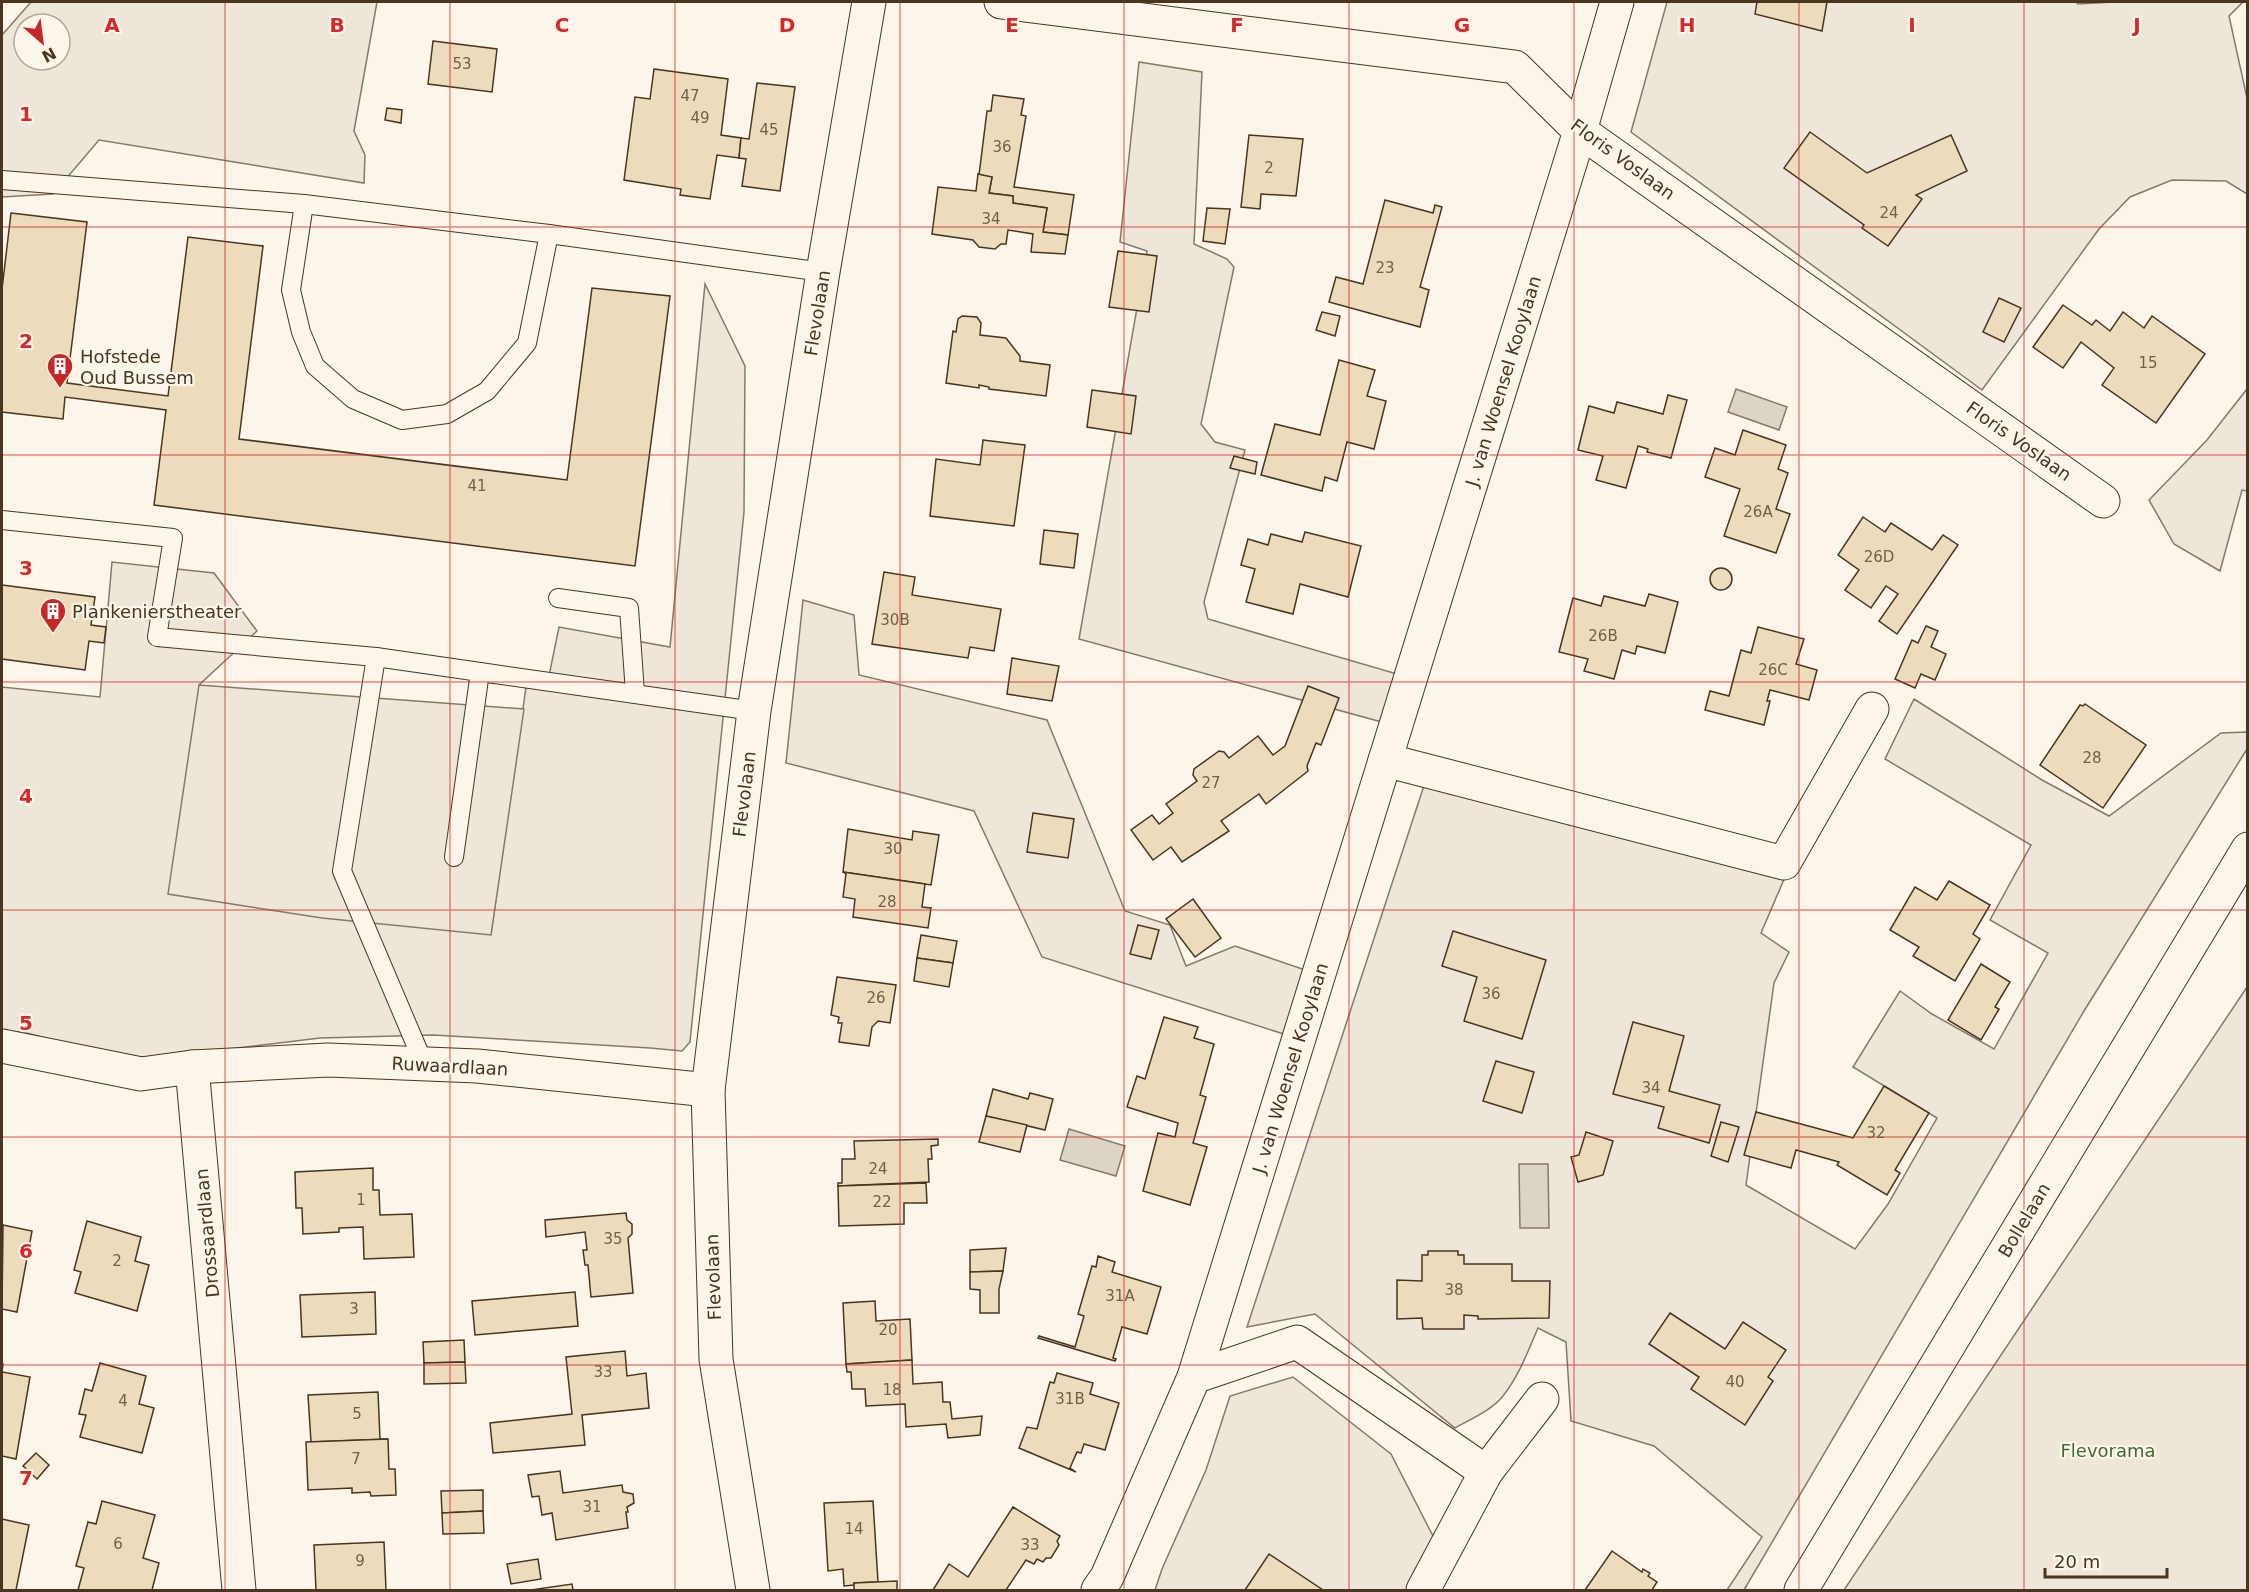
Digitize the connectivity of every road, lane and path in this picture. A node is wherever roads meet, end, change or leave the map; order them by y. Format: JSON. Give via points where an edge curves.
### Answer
{"nodes":[{"id":1,"x":869,"y":2,"type":"edge"},
{"id":2,"x":1001,"y":2,"type":"edge"},
{"id":3,"x":1617,"y":2,"type":"edge"},
{"id":4,"x":1580,"y":131,"type":"junction"},
{"id":5,"x":2,"y":180,"type":"edge"},
{"id":6,"x":304,"y":204,"type":"junction"},
{"id":7,"x":549,"y":234,"type":"junction"},
{"id":8,"x":824,"y":272,"type":"junction"},
{"id":9,"x":2103,"y":501,"type":"dead end"},
{"id":10,"x":2,"y":520,"type":"edge"},
{"id":11,"x":558,"y":598,"type":"dead end"},
{"id":12,"x":375,"y":657,"type":"junction"},
{"id":13,"x":480,"y":672,"type":"junction"},
{"id":14,"x":635,"y":693,"type":"junction"},
{"id":15,"x":1872,"y":709,"type":"dead end"},
{"id":16,"x":754,"y":711,"type":"junction"},
{"id":17,"x":1385,"y":760,"type":"junction"},
{"id":18,"x":2247,"y":849,"type":"edge"},
{"id":19,"x":454,"y":857,"type":"dead end"},
{"id":20,"x":2,"y":1046,"type":"edge"},
{"id":21,"x":424,"y":1064,"type":"junction"},
{"id":22,"x":192,"y":1068,"type":"junction"},
{"id":23,"x":708,"y":1090,"type":"junction"},
{"id":24,"x":1194,"y":1377,"type":"junction"},
{"id":25,"x":1542,"y":1400,"type":"dead end"},
{"id":26,"x":1486,"y":1472,"type":"junction"},
{"id":27,"x":239,"y":1590,"type":"edge"},
{"id":28,"x":753,"y":1590,"type":"edge"},
{"id":29,"x":1098,"y":1590,"type":"edge"},
{"id":30,"x":1423,"y":1590,"type":"edge"},
{"id":31,"x":1801,"y":1590,"type":"edge"}],
"edges":[{"from":1,"to":8,"type":"street","name":"Flevolaan"},
{"from":2,"to":4,"type":"street","name":"Floris Voslaan","via":[[1515,67]]},
{"from":3,"to":4,"type":"street","name":"J. van Woensel Kooylaan"},
{"from":4,"to":9,"type":"street","name":"Floris Voslaan"},
{"from":4,"to":17,"type":"street","name":"J. van Woensel Kooylaan"},
{"from":5,"to":6,"type":"lane"},
{"from":6,"to":7,"type":"lane"},
{"from":6,"to":7,"type":"lane","via":[[291,290],[301,332],[315,366],[353,399],[402,420],[447,414],[487,391],[527,343]]},
{"from":7,"to":8,"type":"lane"},
{"from":8,"to":16,"type":"street","name":"Flevolaan"},
{"from":10,"to":12,"type":"lane","via":[[173,538],[157,637]]},
{"from":11,"to":14,"type":"lane","via":[[629,608]]},
{"from":12,"to":13,"type":"lane"},
{"from":12,"to":21,"type":"lane","via":[[342,871]]},
{"from":13,"to":14,"type":"lane"},
{"from":13,"to":19,"type":"lane"},
{"from":14,"to":16,"type":"lane"},
{"from":15,"to":17,"type":"street","via":[[1784,863]]},
{"from":16,"to":23,"type":"street","name":"Flevolaan"},
{"from":17,"to":24,"type":"street","name":"J. van Woensel Kooylaan"},
{"from":18,"to":31,"type":"street","name":"Bollelaan"},
{"from":20,"to":22,"type":"street","via":[[141,1074]]},
{"from":21,"to":22,"type":"street","name":"Ruwaardlaan","via":[[328,1060]]},
{"from":21,"to":23,"type":"street","name":"Ruwaardlaan"},
{"from":22,"to":27,"type":"street","name":"Drossaardlaan"},
{"from":23,"to":28,"type":"street","name":"Flevolaan","via":[[716,1359]]},
{"from":24,"to":26,"type":"street","via":[[1297,1342]]},
{"from":24,"to":29,"type":"street","name":"J. van Woensel Kooylaan"},
{"from":25,"to":26,"type":"street"},
{"from":26,"to":30,"type":"street"}]}
